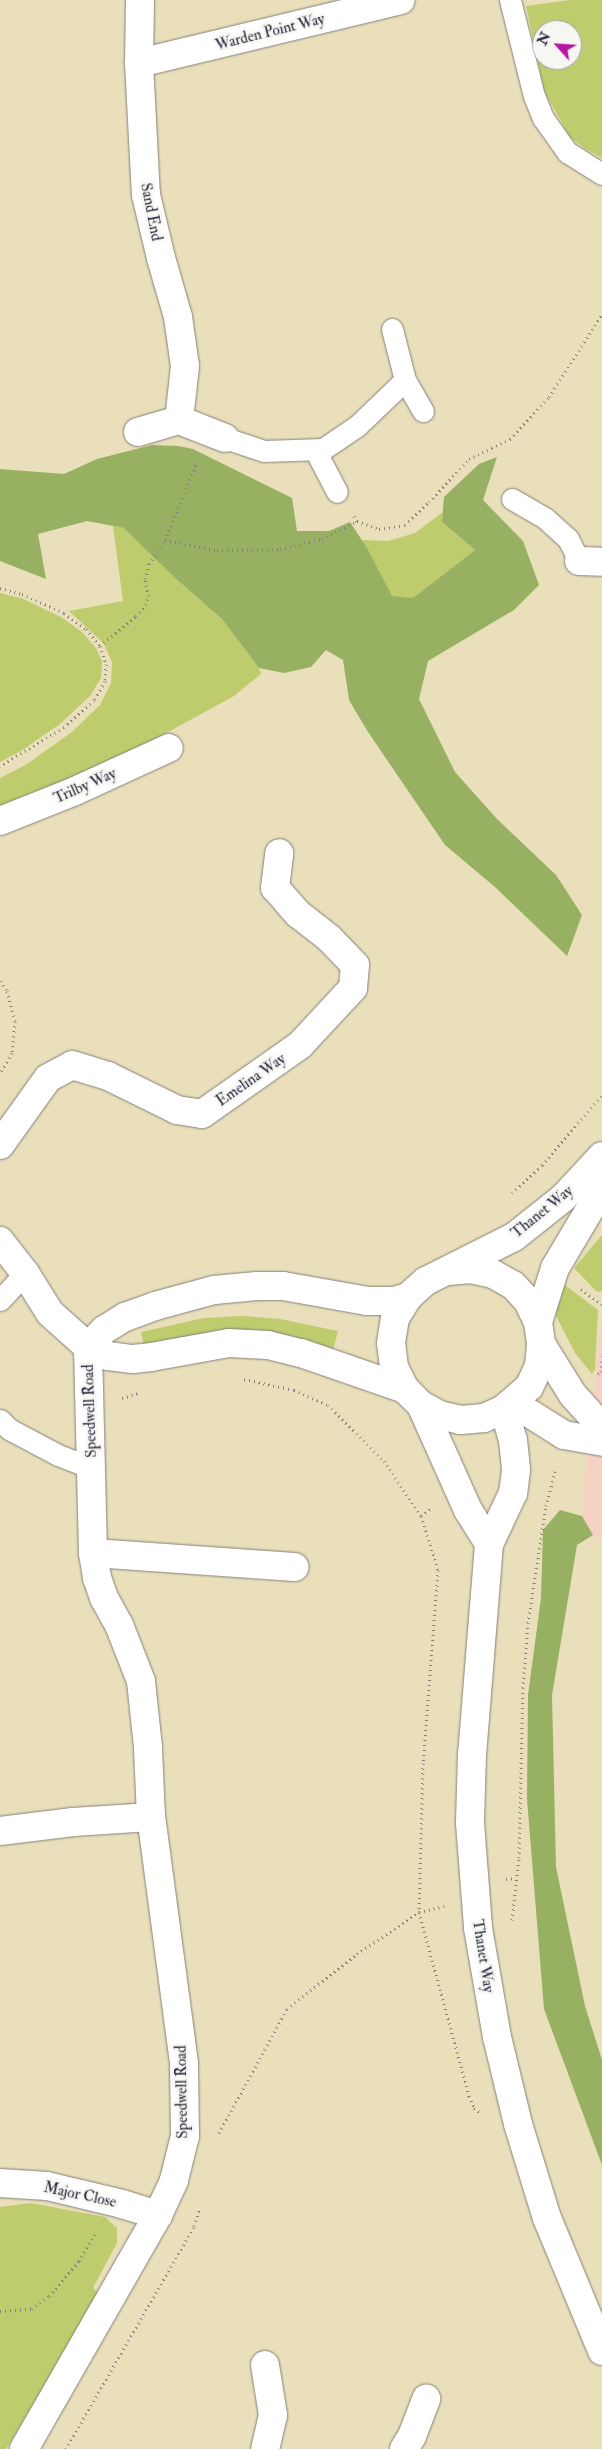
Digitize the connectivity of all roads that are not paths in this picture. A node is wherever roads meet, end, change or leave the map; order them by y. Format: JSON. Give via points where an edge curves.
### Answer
{"nodes":[{"id":1,"x":140,"y":0,"type":"edge"},
{"id":2,"x":401,"y":0,"type":"edge"},
{"id":3,"x":510,"y":0,"type":"edge"},
{"id":4,"x":139,"y":63,"type":"junction"},
{"id":5,"x":602,"y":174,"type":"edge"},
{"id":6,"x":392,"y":329,"type":"dead end"},
{"id":7,"x":405,"y":380,"type":"junction"},
{"id":8,"x":423,"y":411,"type":"dead end"},
{"id":9,"x":179,"y":420,"type":"junction"},
{"id":10,"x":138,"y":432,"type":"dead end"},
{"id":11,"x":214,"y":434,"type":"joint"},
{"id":12,"x":315,"y":450,"type":"junction"},
{"id":13,"x":337,"y":492,"type":"road end"},
{"id":14,"x":512,"y":499,"type":"dead end"},
{"id":15,"x":591,"y":562,"type":"edge"},
{"id":16,"x":168,"y":748,"type":"dead end"},
{"id":17,"x":0,"y":820,"type":"edge"},
{"id":18,"x":279,"y":853,"type":"dead end"},
{"id":19,"x":0,"y":1144,"type":"edge"},
{"id":20,"x":602,"y":1156,"type":"edge"},
{"id":21,"x":602,"y":1189,"type":"edge"},
{"id":22,"x":0,"y":1241,"type":"edge"},
{"id":23,"x":448,"y":1271,"type":"junction"},
{"id":24,"x":25,"y":1273,"type":"junction"},
{"id":25,"x":408,"y":1297,"type":"junction"},
{"id":26,"x":0,"y":1300,"type":"edge"},
{"id":27,"x":540,"y":1333,"type":"junction"},
{"id":28,"x":88,"y":1347,"type":"junction"},
{"id":29,"x":413,"y":1397,"type":"junction"},
{"id":30,"x":509,"y":1406,"type":"junction"},
{"id":31,"x":0,"y":1420,"type":"edge"},
{"id":32,"x":602,"y":1427,"type":"edge"},
{"id":33,"x":602,"y":1442,"type":"edge"},
{"id":34,"x":92,"y":1468,"type":"junction"},
{"id":35,"x":489,"y":1544,"type":"junction"},
{"id":36,"x":93,"y":1553,"type":"junction"},
{"id":37,"x":295,"y":1567,"type":"dead end"},
{"id":38,"x":151,"y":1817,"type":"junction"},
{"id":39,"x":0,"y":1831,"type":"edge"},
{"id":40,"x":0,"y":2183,"type":"edge"},
{"id":41,"x":158,"y":2215,"type":"junction"},
{"id":42,"x":602,"y":2351,"type":"edge"},
{"id":43,"x":265,"y":2365,"type":"dead end"},
{"id":44,"x":426,"y":2399,"type":"dead end"},
{"id":45,"x":24,"y":2449,"type":"edge"},
{"id":46,"x":265,"y":2449,"type":"edge"},
{"id":47,"x":404,"y":2449,"type":"edge"}],
"edges":[{"from":1,"to":4,"type":"street","name":"Sand End"},
{"from":2,"to":4,"type":"street","name":"Warden Point Way"},
{"from":3,"to":5,"type":"lane","via":[[534,96],[543,118],[567,152]]},
{"from":4,"to":9,"type":"street","name":"Sand End","via":[[146,195],[178,317],[185,366]]},
{"from":6,"to":7,"type":"lane"},
{"from":7,"to":8,"type":"lane"},
{"from":7,"to":12,"type":"lane","via":[[357,426],[323,449]]},
{"from":9,"to":10,"type":"street"},
{"from":9,"to":11,"type":"street"},
{"from":11,"to":12,"type":"lane","via":[[264,451]]},
{"from":12,"to":13,"type":"lane"},
{"from":14,"to":15,"type":"lane","via":[[546,519]]},
{"from":16,"to":17,"type":"street","name":"Trilby Way","via":[[75,791]]},
{"from":18,"to":19,"type":"street","name":"Emelina Way","via":[[275,888],[298,914],[330,938],[355,965],[353,988],[300,1045],[202,1114],[176,1110],[108,1076],[72,1065],[48,1078]]},
{"from":20,"to":23,"type":"street","name":"Thanet Way","via":[[563,1198],[514,1236]]},
{"from":21,"to":27,"type":"street","name":"Thanet Way","via":[[555,1268]]},
{"from":22,"to":24,"type":"street","name":"Speedwell Road"},
{"from":23,"to":25,"type":"street","name":"Thanet Way","via":[[426,1281]]},
{"from":23,"to":27,"type":"street","name":"Thanet Way","via":[[471,1269],[485,1272],[513,1285],[528,1301]]},
{"from":24,"to":26,"type":"lane"},
{"from":24,"to":28,"type":"street","name":"Speedwell Road","via":[[50,1313]]},
{"from":25,"to":28,"type":"street","via":[[394,1301],[367,1301],[283,1286],[214,1290],[126,1317],[104,1330]]},
{"from":25,"to":29,"type":"street","name":"Thanet Way","via":[[395,1318],[391,1343],[394,1367]]},
{"from":27,"to":30,"type":"street","name":"Thanet Way","via":[[539,1366],[529,1387]]},
{"from":27,"to":32,"type":"street","via":[[573,1395]]},
{"from":28,"to":29,"type":"street","via":[[108,1356],[133,1358],[169,1355],[220,1344],[268,1345],[301,1353]]},
{"from":28,"to":34,"type":"street","name":"Speedwell Road"},
{"from":29,"to":30,"type":"street","name":"Thanet Way","via":[[440,1415],[461,1420],[484,1418]]},
{"from":29,"to":35,"type":"street","name":"Thanet Way","via":[[468,1510]]},
{"from":30,"to":33,"type":"street","via":[[564,1435]]},
{"from":30,"to":35,"type":"street","name":"Thanet Way","via":[[515,1475],[513,1493]]},
{"from":31,"to":34,"type":"lane","via":[[9,1429],[58,1455]]},
{"from":34,"to":36,"type":"street","name":"Speedwell Road"},
{"from":35,"to":42,"type":"street","name":"Thanet Way","via":[[472,1754],[470,1823],[483,1965],[518,2124],[548,2218]]},
{"from":36,"to":37,"type":"street"},
{"from":36,"to":38,"type":"street","name":"Speedwell Road","via":[[104,1598],[141,1681]]},
{"from":38,"to":39,"type":"street"},
{"from":38,"to":41,"type":"street","name":"Speedwell Road","via":[[184,2063],[185,2136],[174,2180]]},
{"from":40,"to":41,"type":"street","name":"Major Close","via":[[47,2186]]},
{"from":41,"to":45,"type":"street","name":"Speedwell Road"},
{"from":43,"to":46,"type":"street","via":[[273,2415]]},
{"from":44,"to":47,"type":"street"}]}
